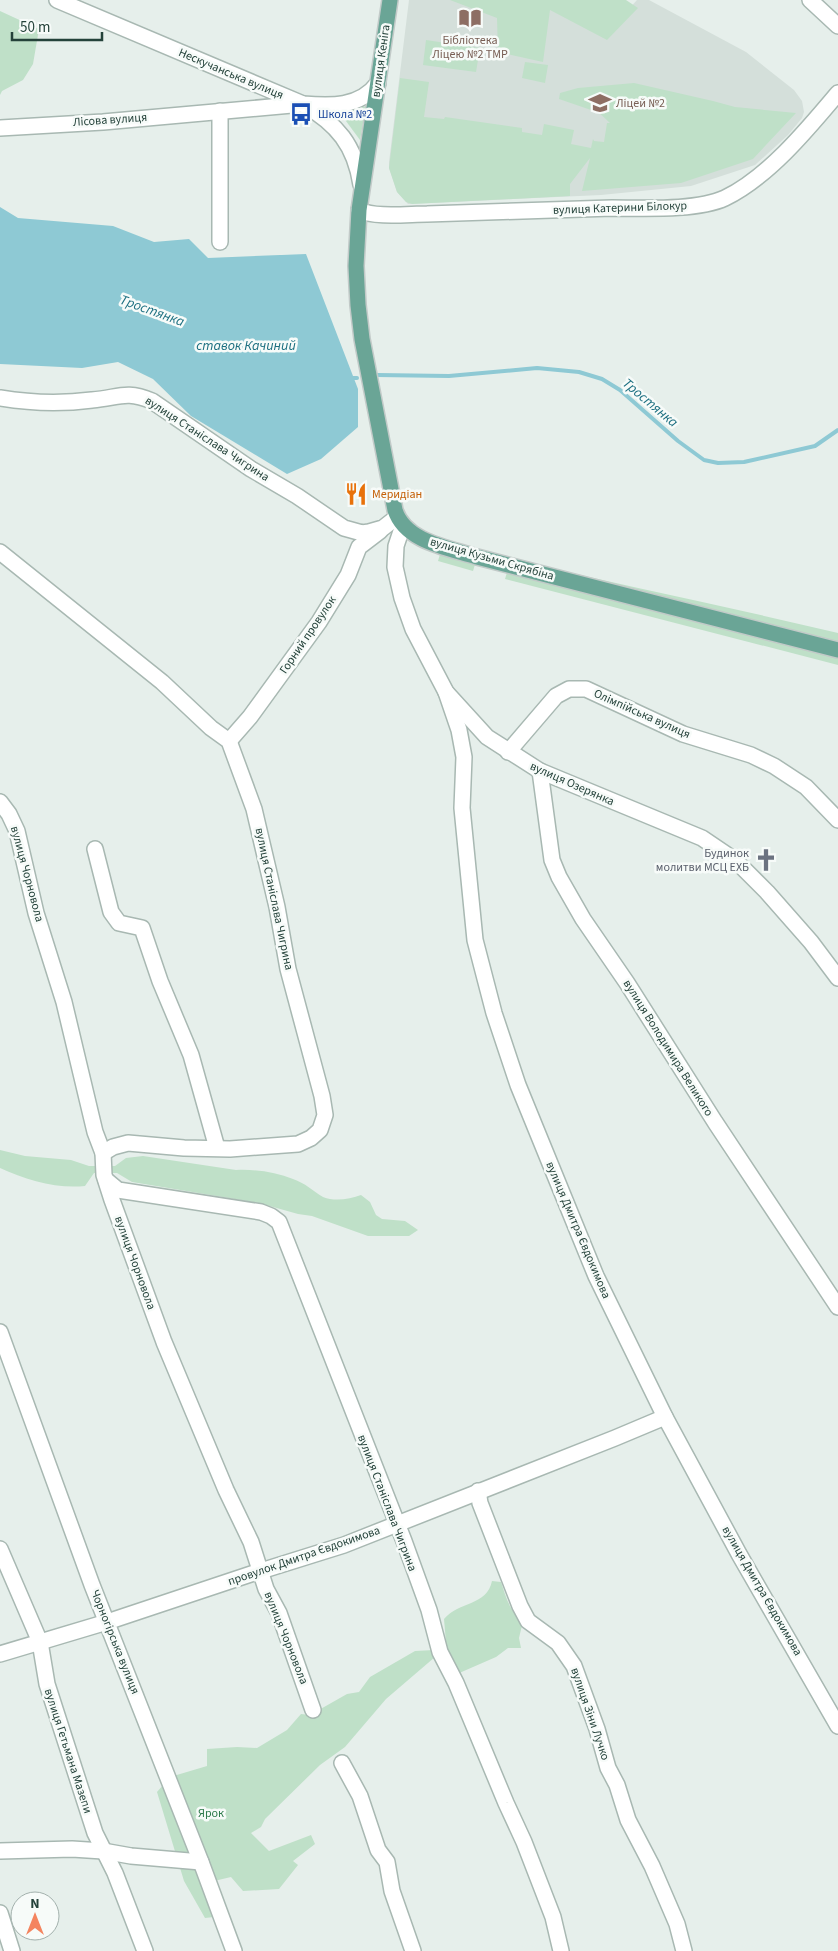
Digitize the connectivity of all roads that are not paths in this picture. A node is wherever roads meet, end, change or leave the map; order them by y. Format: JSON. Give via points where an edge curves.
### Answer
{"nodes":[{"id":1,"x":57,"y":0,"type":"edge"},
{"id":2,"x":390,"y":0,"type":"edge"},
{"id":3,"x":810,"y":0,"type":"edge"},
{"id":4,"x":838,"y":26,"type":"edge"},
{"id":5,"x":378,"y":83,"type":"junction"},
{"id":6,"x":838,"y":93,"type":"edge"},
{"id":7,"x":303,"y":104,"type":"junction"},
{"id":8,"x":220,"y":111,"type":"junction"},
{"id":9,"x":0,"y":128,"type":"edge"},
{"id":10,"x":362,"y":191,"type":"junction"},
{"id":11,"x":359,"y":210,"type":"junction"},
{"id":12,"x":220,"y":242,"type":"dead end"},
{"id":13,"x":0,"y":398,"type":"edge"},
{"id":14,"x":400,"y":521,"type":"junction"},
{"id":15,"x":383,"y":528,"type":"junction"},
{"id":16,"x":0,"y":552,"type":"edge"},
{"id":17,"x":838,"y":650,"type":"edge"},
{"id":18,"x":446,"y":692,"type":"junction"},
{"id":19,"x":229,"y":741,"type":"junction"},
{"id":20,"x":508,"y":752,"type":"junction"},
{"id":21,"x":540,"y":771,"type":"junction"},
{"id":22,"x":0,"y":802,"type":"edge"},
{"id":23,"x":838,"y":820,"type":"edge"},
{"id":24,"x":94,"y":849,"type":"dead end"},
{"id":25,"x":838,"y":978,"type":"edge"},
{"id":26,"x":217,"y":1148,"type":"junction"},
{"id":27,"x":104,"y":1169,"type":"junction"},
{"id":28,"x":838,"y":1307,"type":"edge"},
{"id":29,"x":0,"y":1332,"type":"edge"},
{"id":30,"x":665,"y":1417,"type":"junction"},
{"id":31,"x":478,"y":1491,"type":"junction"},
{"id":32,"x":397,"y":1524,"type":"junction"},
{"id":33,"x":0,"y":1548,"type":"edge"},
{"id":34,"x":261,"y":1571,"type":"junction"},
{"id":35,"x":108,"y":1622,"type":"junction"},
{"id":36,"x":40,"y":1642,"type":"junction"},
{"id":37,"x":0,"y":1654,"type":"edge"},
{"id":38,"x":313,"y":1710,"type":"dead end"},
{"id":39,"x":838,"y":1726,"type":"edge"},
{"id":40,"x":342,"y":1763,"type":"dead end"},
{"id":41,"x":0,"y":1851,"type":"edge"},
{"id":42,"x":103,"y":1851,"type":"junction"},
{"id":43,"x":201,"y":1862,"type":"junction"},
{"id":44,"x":0,"y":1913,"type":"edge"},
{"id":45,"x":12,"y":1951,"type":"edge"},
{"id":46,"x":145,"y":1951,"type":"edge"},
{"id":47,"x":234,"y":1951,"type":"edge"},
{"id":48,"x":413,"y":1951,"type":"edge"},
{"id":49,"x":561,"y":1951,"type":"edge"},
{"id":50,"x":684,"y":1951,"type":"edge"}],
"edges":[{"from":1,"to":7,"type":"street","name":"Нескучанська вулиця"},
{"from":2,"to":5,"type":"main road","name":"вулиця Кеніга"},
{"from":3,"to":4,"type":"street"},
{"from":5,"to":7,"type":"street","name":"Нескучанська вулиця","via":[[359,99],[343,104]]},
{"from":5,"to":10,"type":"main road","name":"вулиця Кеніга"},
{"from":6,"to":11,"type":"street","name":"вулиця Катерини Білокур","via":[[799,139],[755,179],[710,203],[667,208],[426,214]]},
{"from":7,"to":8,"type":"street","name":"Лісова вулиця"},
{"from":7,"to":10,"type":"street","via":[[324,117],[342,135],[355,158]]},
{"from":8,"to":9,"type":"street","name":"Лісова вулиця"},
{"from":8,"to":12,"type":"street"},
{"from":10,"to":11,"type":"main road","name":"вулиця Кеніга"},
{"from":11,"to":14,"type":"main road","via":[[356,266],[362,339]]},
{"from":13,"to":15,"type":"street","name":"вулиця Станіслава Чигрина","via":[[62,402],[136,394],[152,401],[344,528],[362,533]]},
{"from":14,"to":15,"type":"street","name":"вулиця Станіслава Чигрина"},
{"from":14,"to":17,"type":"main road","name":"вулиця Кузьми Скрябіна","via":[[428,541],[477,557]]},
{"from":14,"to":18,"type":"street","name":"вулиця Озерянка","via":[[395,568],[400,593],[413,630]]},
{"from":15,"to":19,"type":"street","name":"Горний провулок","via":[[359,547],[348,575],[319,622]]},
{"from":16,"to":19,"type":"street","via":[[162,682]]},
{"from":18,"to":20,"type":"street","name":"вулиця Озерянка","via":[[487,737]]},
{"from":18,"to":30,"type":"street","name":"вулиця Дмитра Євдокимова","via":[[462,743],[464,841],[474,932],[494,1013],[518,1085],[596,1276]]},
{"from":19,"to":26,"type":"street","name":"вулиця Станіслава Чигрина","via":[[254,809],[288,968],[325,1115],[320,1130],[298,1144]]},
{"from":20,"to":21,"type":"street","name":"вулиця Озерянка"},
{"from":20,"to":23,"type":"street","name":"Олімпійська вулиця","via":[[556,696],[569,689],[586,689],[684,734],[751,755],[774,766],[806,787]]},
{"from":21,"to":25,"type":"street","name":"вулиця Озерянка","via":[[702,838],[736,861],[811,942]]},
{"from":21,"to":28,"type":"street","name":"вулиця Володимира Великого","via":[[552,860],[559,877],[583,919]]},
{"from":22,"to":27,"type":"street","name":"вулиця Чорновола","via":[[17,830],[36,913],[64,1002]]},
{"from":24,"to":26,"type":"street","via":[[111,912],[119,923],[142,928],[191,1055]]},
{"from":26,"to":27,"type":"street","name":"вулиця Станіслава Чигрина","via":[[128,1143],[113,1147]]},
{"from":27,"to":32,"type":"street","name":"вулиця Станіслава Чигрина","via":[[118,1190],[255,1211],[278,1222]]},
{"from":27,"to":34,"type":"street","name":"вулиця Чорновола","via":[[164,1342]]},
{"from":29,"to":35,"type":"street","name":"Чорногірська вулиця"},
{"from":30,"to":31,"type":"street","name":"провулок Дмитра Євдокимова"},
{"from":30,"to":39,"type":"street","name":"вулиця Дмитра Євдокимова"},
{"from":31,"to":32,"type":"street","name":"провулок Дмитра Євдокимова"},
{"from":31,"to":50,"type":"street","name":"вулиця Зіни Лучко","via":[[528,1621],[558,1643],[574,1666],[628,1820],[652,1866]]},
{"from":32,"to":34,"type":"street","name":"провулок Дмитра Євдокимова","via":[[344,1545]]},
{"from":32,"to":49,"type":"street","name":"вулиця Станіслава Чигрина","via":[[429,1610],[440,1652],[524,1842],[553,1917]]},
{"from":33,"to":36,"type":"street","name":"вулиця Гетьмана Мазепи"},
{"from":34,"to":35,"type":"street","name":"провулок Дмитра Євдокимова"},
{"from":34,"to":38,"type":"street","name":"вулиця Чорновола"},
{"from":35,"to":36,"type":"street","name":"провулок Дмитра Євдокимова"},
{"from":35,"to":43,"type":"street","name":"Чорногірська вулиця"},
{"from":36,"to":37,"type":"street","name":"провулок Дмитра Євдокимова"},
{"from":36,"to":42,"type":"street","name":"вулиця Гетьмана Мазепи","via":[[53,1705]]},
{"from":40,"to":48,"type":"street","via":[[360,1796],[378,1850],[387,1862],[392,1891]]},
{"from":41,"to":42,"type":"street"},
{"from":42,"to":43,"type":"street"},
{"from":42,"to":46,"type":"street","name":"вулиця Гетьмана Мазепи","via":[[115,1873]]},
{"from":43,"to":47,"type":"street","name":"Чорногірська вулиця"},
{"from":44,"to":45,"type":"street"}]}
